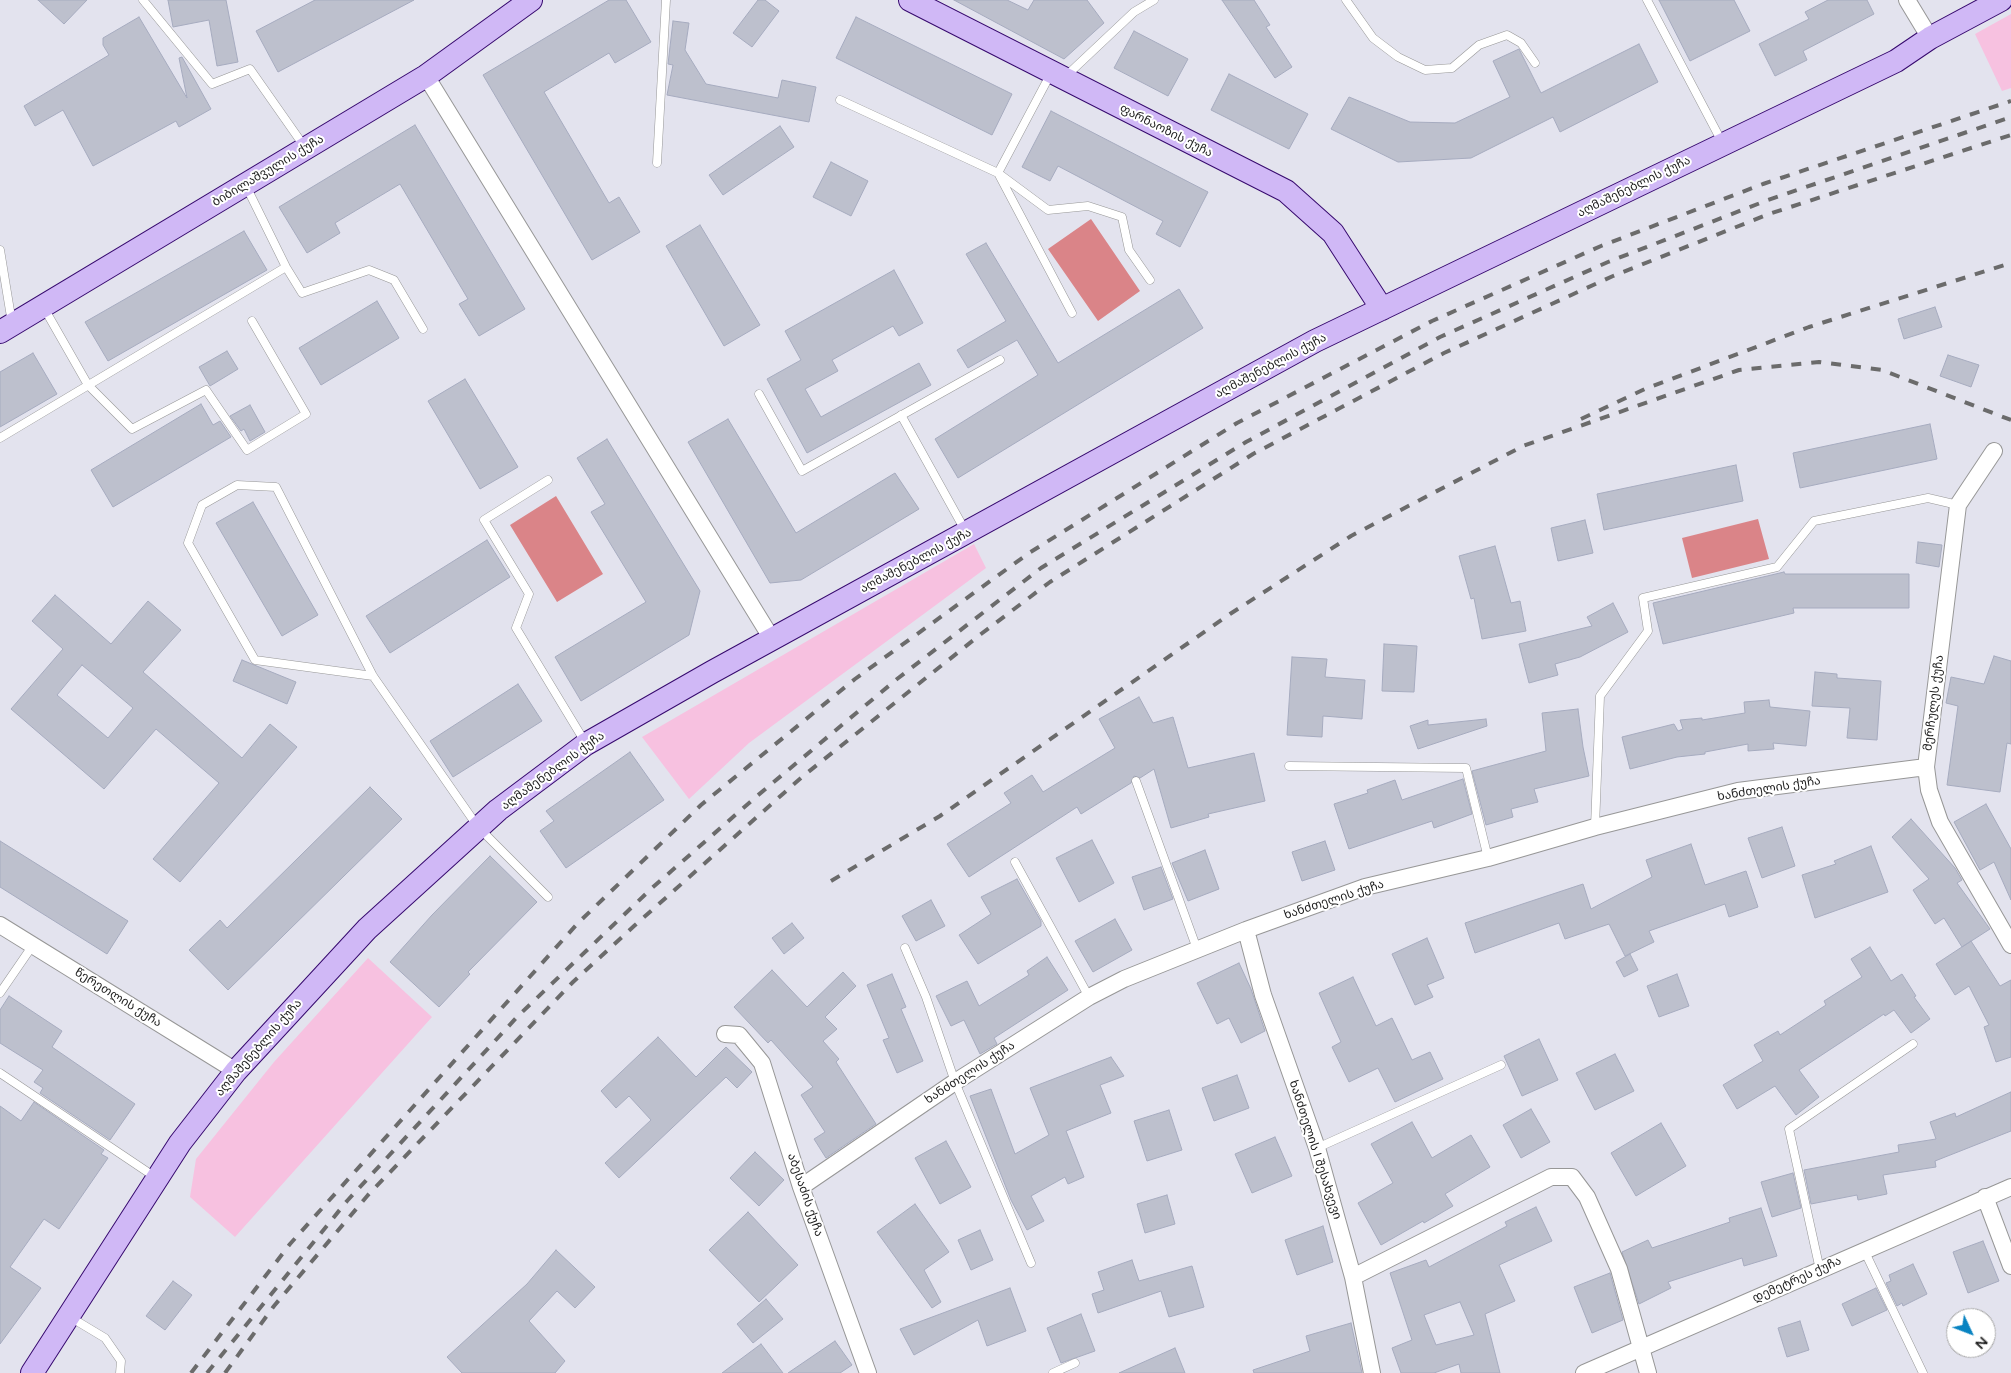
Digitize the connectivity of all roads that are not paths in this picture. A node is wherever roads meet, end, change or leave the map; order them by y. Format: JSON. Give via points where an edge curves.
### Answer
{"nodes":[{"id":1,"x":143,"y":0,"type":"edge"},
{"id":2,"x":531,"y":0,"type":"edge"},
{"id":3,"x":666,"y":0,"type":"edge"},
{"id":4,"x":910,"y":0,"type":"edge"},
{"id":5,"x":1154,"y":0,"type":"edge"},
{"id":6,"x":1346,"y":0,"type":"edge"},
{"id":7,"x":1647,"y":0,"type":"edge"},
{"id":8,"x":1907,"y":0,"type":"edge"},
{"id":9,"x":2001,"y":0,"type":"edge"},
{"id":10,"x":1930,"y":38,"type":"junction"},
{"id":11,"x":1535,"y":63,"type":"dead end"},
{"id":12,"x":426,"y":76,"type":"junction"},
{"id":13,"x":1057,"y":76,"type":"junction"},
{"id":14,"x":840,"y":100,"type":"dead end"},
{"id":15,"x":1724,"y":144,"type":"junction"},
{"id":16,"x":306,"y":148,"type":"junction"},
{"id":17,"x":657,"y":163,"type":"dead end"},
{"id":18,"x":998,"y":173,"type":"junction"},
{"id":19,"x":245,"y":185,"type":"junction"},
{"id":20,"x":0,"y":250,"type":"edge"},
{"id":21,"x":286,"y":267,"type":"junction"},
{"id":22,"x":1150,"y":280,"type":"dead end"},
{"id":23,"x":43,"y":306,"type":"junction"},
{"id":24,"x":1382,"y":309,"type":"junction"},
{"id":25,"x":1072,"y":313,"type":"dead end"},
{"id":26,"x":252,"y":321,"type":"dead end"},
{"id":27,"x":6,"y":328,"type":"edge"},
{"id":28,"x":423,"y":329,"type":"dead end"},
{"id":29,"x":1000,"y":360,"type":"dead end"},
{"id":30,"x":88,"y":385,"type":"junction"},
{"id":31,"x":759,"y":394,"type":"dead end"},
{"id":32,"x":901,"y":415,"type":"junction"},
{"id":33,"x":0,"y":438,"type":"edge"},
{"id":34,"x":1994,"y":452,"type":"dead end"},
{"id":35,"x":548,"y":480,"type":"dead end"},
{"id":36,"x":1958,"y":506,"type":"junction"},
{"id":37,"x":967,"y":533,"type":"junction"},
{"id":38,"x":772,"y":639,"type":"junction"},
{"id":39,"x":373,"y":676,"type":"junction"},
{"id":40,"x":586,"y":744,"type":"junction"},
{"id":41,"x":1289,"y":766,"type":"dead end"},
{"id":42,"x":1926,"y":767,"type":"junction"},
{"id":43,"x":1136,"y":781,"type":"dead end"},
{"id":44,"x":478,"y":827,"type":"junction"},
{"id":45,"x":1595,"y":827,"type":"junction"},
{"id":46,"x":1488,"y":858,"type":"junction"},
{"id":47,"x":1016,"y":862,"type":"dead end"},
{"id":48,"x":548,"y":897,"type":"dead end"},
{"id":49,"x":0,"y":925,"type":"edge"},
{"id":50,"x":1246,"y":930,"type":"junction"},
{"id":51,"x":33,"y":945,"type":"junction"},
{"id":52,"x":2011,"y":945,"type":"edge"},
{"id":53,"x":905,"y":948,"type":"dead end"},
{"id":54,"x":1197,"y":949,"type":"junction"},
{"id":55,"x":0,"y":993,"type":"edge"},
{"id":56,"x":1089,"y":997,"type":"junction"},
{"id":57,"x":725,"y":1034,"type":"dead end"},
{"id":58,"x":1913,"y":1044,"type":"dead end"},
{"id":59,"x":1501,"y":1065,"type":"dead end"},
{"id":60,"x":236,"y":1071,"type":"junction"},
{"id":61,"x":0,"y":1073,"type":"edge"},
{"id":62,"x":955,"y":1082,"type":"junction"},
{"id":63,"x":1317,"y":1148,"type":"junction"},
{"id":64,"x":157,"y":1178,"type":"junction"},
{"id":65,"x":2011,"y":1186,"type":"edge"},
{"id":66,"x":801,"y":1187,"type":"junction"},
{"id":67,"x":1986,"y":1197,"type":"junction"},
{"id":68,"x":1864,"y":1250,"type":"junction"},
{"id":69,"x":1031,"y":1263,"type":"dead end"},
{"id":70,"x":2011,"y":1266,"type":"edge"},
{"id":71,"x":1820,"y":1270,"type":"junction"},
{"id":72,"x":1353,"y":1277,"type":"junction"},
{"id":73,"x":68,"y":1316,"type":"junction"},
{"id":74,"x":1640,"y":1348,"type":"junction"},
{"id":75,"x":1075,"y":1363,"type":"dead end"},
{"id":76,"x":32,"y":1373,"type":"edge"},
{"id":77,"x":120,"y":1373,"type":"edge"},
{"id":78,"x":868,"y":1373,"type":"edge"},
{"id":79,"x":1053,"y":1373,"type":"edge"},
{"id":80,"x":1372,"y":1373,"type":"edge"},
{"id":81,"x":1584,"y":1373,"type":"edge"},
{"id":82,"x":1648,"y":1373,"type":"edge"},
{"id":83,"x":1923,"y":1373,"type":"edge"}],
"edges":[{"from":1,"to":16,"type":"lane","via":[[212,84],[250,69]]},
{"from":2,"to":12,"type":"main road","name":"ბიბილაშვულის ქუჩა"},
{"from":3,"to":17,"type":"lane"},
{"from":4,"to":13,"type":"main road","name":"ფარნაოზის ქუჩა"},
{"from":5,"to":13,"type":"lane","via":[[1134,12]]},
{"from":6,"to":11,"type":"lane","via":[[1373,38],[1398,57],[1425,70],[1452,68],[1479,45],[1506,35],[1521,43]]},
{"from":7,"to":15,"type":"lane"},
{"from":8,"to":10,"type":"street"},
{"from":9,"to":10,"type":"main road","name":"აღმაშენებლის ქუჩა"},
{"from":10,"to":15,"type":"main road","name":"აღმაშენებლის ქუჩა","via":[[1896,61]]},
{"from":12,"to":16,"type":"main road","name":"ბიბილაშვულის ქუჩა"},
{"from":12,"to":38,"type":"street"},
{"from":13,"to":18,"type":"lane"},
{"from":13,"to":24,"type":"main road","name":"ფარნაოზის ქუჩა","via":[[1286,191],[1332,233]]},
{"from":14,"to":18,"type":"lane"},
{"from":15,"to":24,"type":"main road","name":"აღმაშენებლის ქუჩა"},
{"from":16,"to":19,"type":"main road","name":"ბიბილაშვულის ქუჩა"},
{"from":18,"to":22,"type":"lane","via":[[1048,210],[1088,206],[1122,217],[1130,250]]},
{"from":18,"to":25,"type":"lane"},
{"from":19,"to":21,"type":"lane"},
{"from":19,"to":23,"type":"main road","name":"ბიბილაშვულის ქუჩა"},
{"from":20,"to":27,"type":"lane"},
{"from":21,"to":28,"type":"lane","via":[[302,294],[369,270],[394,280]]},
{"from":21,"to":30,"type":"lane"},
{"from":23,"to":27,"type":"main road","name":"ბიბილაშვულის ქუჩა"},
{"from":23,"to":30,"type":"lane"},
{"from":24,"to":37,"type":"main road","name":"აღმაშენებლის ქუჩა","via":[[1315,341]]},
{"from":26,"to":30,"type":"lane","via":[[306,414],[247,450],[206,390],[132,429]]},
{"from":29,"to":32,"type":"lane"},
{"from":30,"to":33,"type":"lane"},
{"from":31,"to":32,"type":"lane","via":[[802,471]]},
{"from":32,"to":37,"type":"lane"},
{"from":34,"to":36,"type":"street","name":"მერჩულეს ქუჩა"},
{"from":35,"to":40,"type":"lane","via":[[484,520],[529,594],[516,628]]},
{"from":36,"to":42,"type":"street","name":"მერჩულეს ქუჩა"},
{"from":36,"to":45,"type":"lane","via":[[1928,498],[1814,521],[1777,567],[1643,598],[1648,631],[1600,696]]},
{"from":37,"to":38,"type":"main road","name":"აღმაშენებლის ქუჩა"},
{"from":38,"to":40,"type":"main road","name":"აღმაშენებლის ქუჩა"},
{"from":39,"to":39,"type":"lane","via":[[276,487],[237,485],[202,505],[188,543],[255,660]]},
{"from":39,"to":44,"type":"lane"},
{"from":40,"to":44,"type":"main road","name":"აღმაშენებლის ქუჩა"},
{"from":41,"to":46,"type":"lane","via":[[1466,768]]},
{"from":42,"to":45,"type":"street","name":"ხანძთელის ქუჩა","via":[[1738,791]]},
{"from":42,"to":52,"type":"street","name":"მერჩულეს ქუჩა","via":[[1929,790],[1940,822]]},
{"from":43,"to":54,"type":"lane"},
{"from":44,"to":48,"type":"lane"},
{"from":44,"to":60,"type":"main road","name":"აღმაშენებლის ქუჩა","via":[[367,929]]},
{"from":45,"to":46,"type":"street","name":"ხანძთელის ქუჩა"},
{"from":46,"to":50,"type":"street","name":"ხანძთელის ქუჩა","via":[[1365,887]]},
{"from":47,"to":56,"type":"lane"},
{"from":49,"to":51,"type":"street","name":"წერეთლის ქუჩა"},
{"from":50,"to":54,"type":"street","name":"ხანძთელის ქუჩა"},
{"from":50,"to":63,"type":"street","name":"ხანძთელის I შესახვევი","via":[[1263,995]]},
{"from":51,"to":55,"type":"lane"},
{"from":51,"to":60,"type":"street","name":"წერეთლის ქუჩა"},
{"from":53,"to":62,"type":"lane","via":[[926,997]]},
{"from":54,"to":56,"type":"street","name":"ხანძთელის ქუჩა"},
{"from":56,"to":62,"type":"street","name":"ხანძთელის ქუჩა"},
{"from":57,"to":66,"type":"street","name":"აბესაძის ქუჩა","via":[[739,1035],[762,1063]]},
{"from":58,"to":71,"type":"lane","via":[[1789,1129]]},
{"from":59,"to":63,"type":"lane"},
{"from":60,"to":64,"type":"main road","name":"აღმაშენებლის ქუჩა"},
{"from":61,"to":64,"type":"lane"},
{"from":62,"to":66,"type":"street","name":"ხანძთელის ქუჩა"},
{"from":62,"to":69,"type":"lane"},
{"from":63,"to":72,"type":"street","name":"ხანძთელის I შესახვევი"},
{"from":64,"to":73,"type":"main road","name":"აღმაშენებლის ქუჩა"},
{"from":65,"to":67,"type":"street","name":"დემეტრეს ქუჩა"},
{"from":66,"to":78,"type":"street","name":"აბესაძის ქუჩა"},
{"from":67,"to":68,"type":"street","name":"დემეტრეს ქუჩა"},
{"from":67,"to":70,"type":"street"},
{"from":68,"to":71,"type":"street","name":"დემეტრეს ქუჩა"},
{"from":68,"to":83,"type":"lane"},
{"from":71,"to":74,"type":"street","name":"დემეტრეს ქუჩა"},
{"from":72,"to":74,"type":"street","via":[[1551,1177],[1572,1178],[1587,1197],[1619,1269]]},
{"from":72,"to":80,"type":"street","name":"ხანძთელის I შესახვევი"},
{"from":73,"to":76,"type":"main road","name":"აღმაშენებლის ქუჩა"},
{"from":73,"to":77,"type":"lane","via":[[105,1338],[121,1360]]},
{"from":74,"to":81,"type":"street","name":"დემეტრეს ქუჩა"},
{"from":74,"to":82,"type":"street"},
{"from":75,"to":79,"type":"lane"}]}
